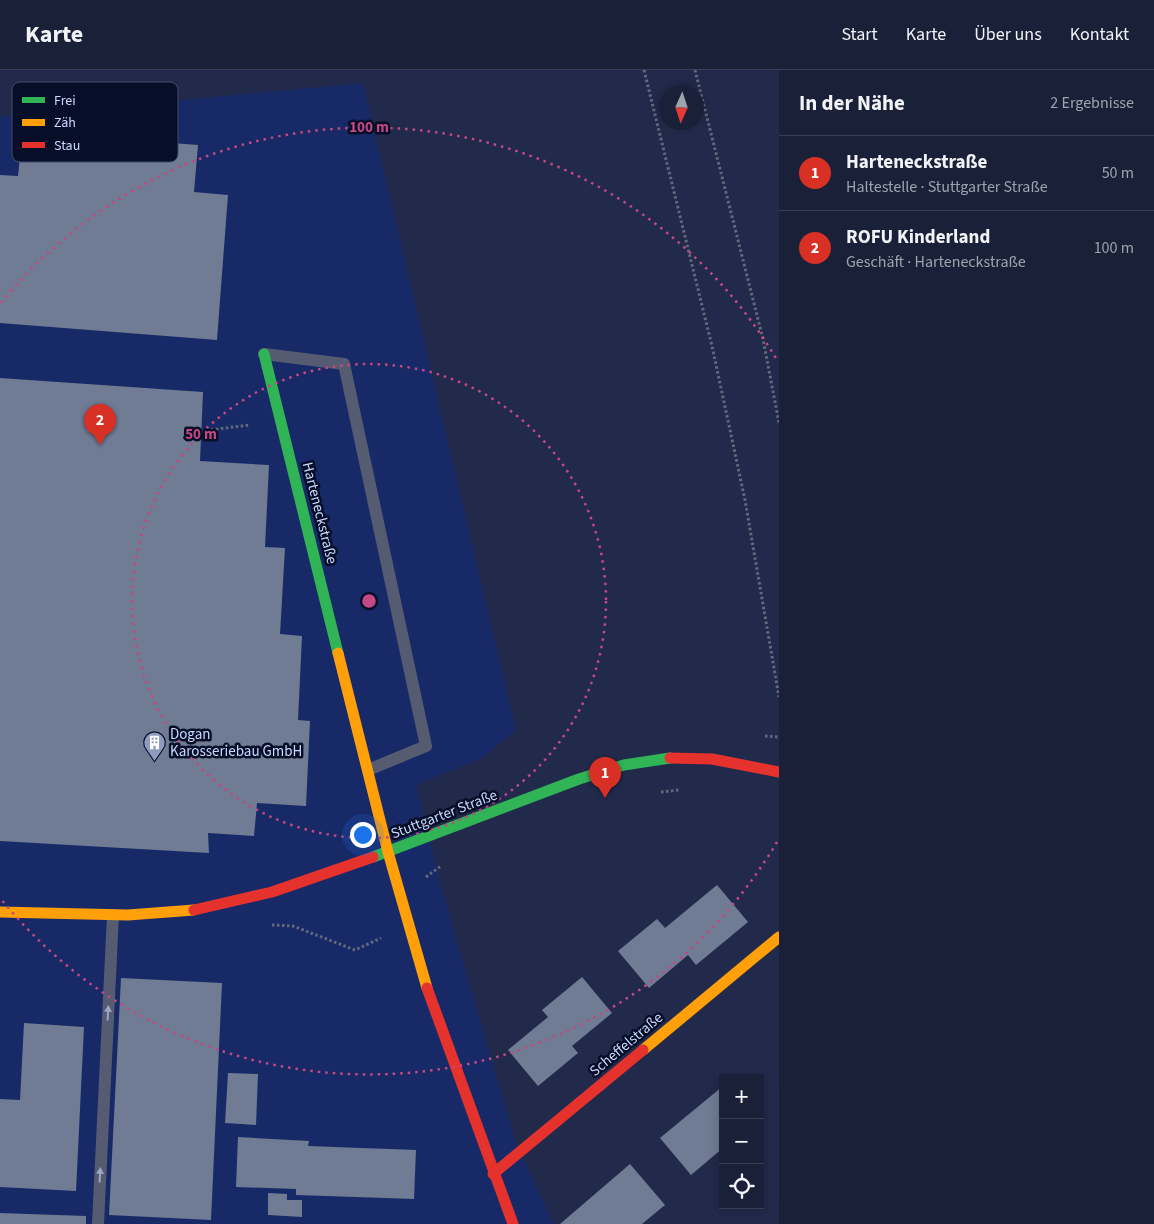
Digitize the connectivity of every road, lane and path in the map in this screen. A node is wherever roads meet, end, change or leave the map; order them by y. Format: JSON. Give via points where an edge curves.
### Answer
{"nodes":[{"id":1,"x":644,"y":70,"type":"edge"},
{"id":2,"x":695,"y":70,"type":"edge"},
{"id":3,"x":264,"y":354,"type":"joint"},
{"id":4,"x":281,"y":421,"type":"junction"},
{"id":5,"x":779,"y":423,"type":"edge"},
{"id":6,"x":201,"y":431,"type":"dead end"},
{"id":7,"x":779,"y":697,"type":"edge"},
{"id":8,"x":368,"y":770,"type":"junction"},
{"id":9,"x":779,"y":772,"type":"edge"},
{"id":10,"x":682,"y":790,"type":"dead end"},
{"id":11,"x":653,"y":793,"type":"dead end"},
{"id":12,"x":388,"y":852,"type":"junction"},
{"id":13,"x":445,"y":864,"type":"dead end"},
{"id":14,"x":422,"y":879,"type":"dead end"},
{"id":15,"x":0,"y":912,"type":"edge"},
{"id":16,"x":113,"y":915,"type":"junction"},
{"id":17,"x":265,"y":925,"type":"dead end"},
{"id":18,"x":409,"y":925,"type":"junction"},
{"id":19,"x":779,"y":937,"type":"edge"},
{"id":20,"x":492,"y":1174,"type":"junction"},
{"id":21,"x":98,"y":1224,"type":"edge"},
{"id":22,"x":513,"y":1224,"type":"edge"}],
"edges":[{"from":1,"to":7,"type":"path","via":[[712,346],[745,500]]},
{"from":2,"to":5,"type":"path","via":[[763,338]]},
{"from":3,"to":4,"type":"street","name":"Harteneckstraße"},
{"from":3,"to":8,"type":"lane","via":[[344,364],[426,746]]},
{"from":4,"to":6,"type":"path"},
{"from":4,"to":8,"type":"street","name":"Harteneckstraße"},
{"from":8,"to":12,"type":"street","name":"Harteneckstraße"},
{"from":9,"to":12,"type":"street","name":"Stuttgarter Straße","via":[[674,757],[635,762],[543,791],[489,815]]},
{"from":10,"to":11,"type":"path"},
{"from":12,"to":16,"type":"street","name":"Stuttgarter Straße","via":[[251,898],[191,909]]},
{"from":12,"to":18,"type":"street","name":"Harteneckstraße"},
{"from":13,"to":14,"type":"path"},
{"from":15,"to":16,"type":"street","name":"Stuttgarter Straße"},
{"from":21,"to":16,"type":"lane","one_way":true},
{"from":17,"to":18,"type":"path","via":[[292,926],[355,950]]},
{"from":18,"to":20,"type":"street","name":"Harteneckstraße","via":[[424,980]]},
{"from":19,"to":20,"type":"street","name":"Scheffelstraße"},
{"from":20,"to":22,"type":"street","name":"Harteneckstraße"}]}
